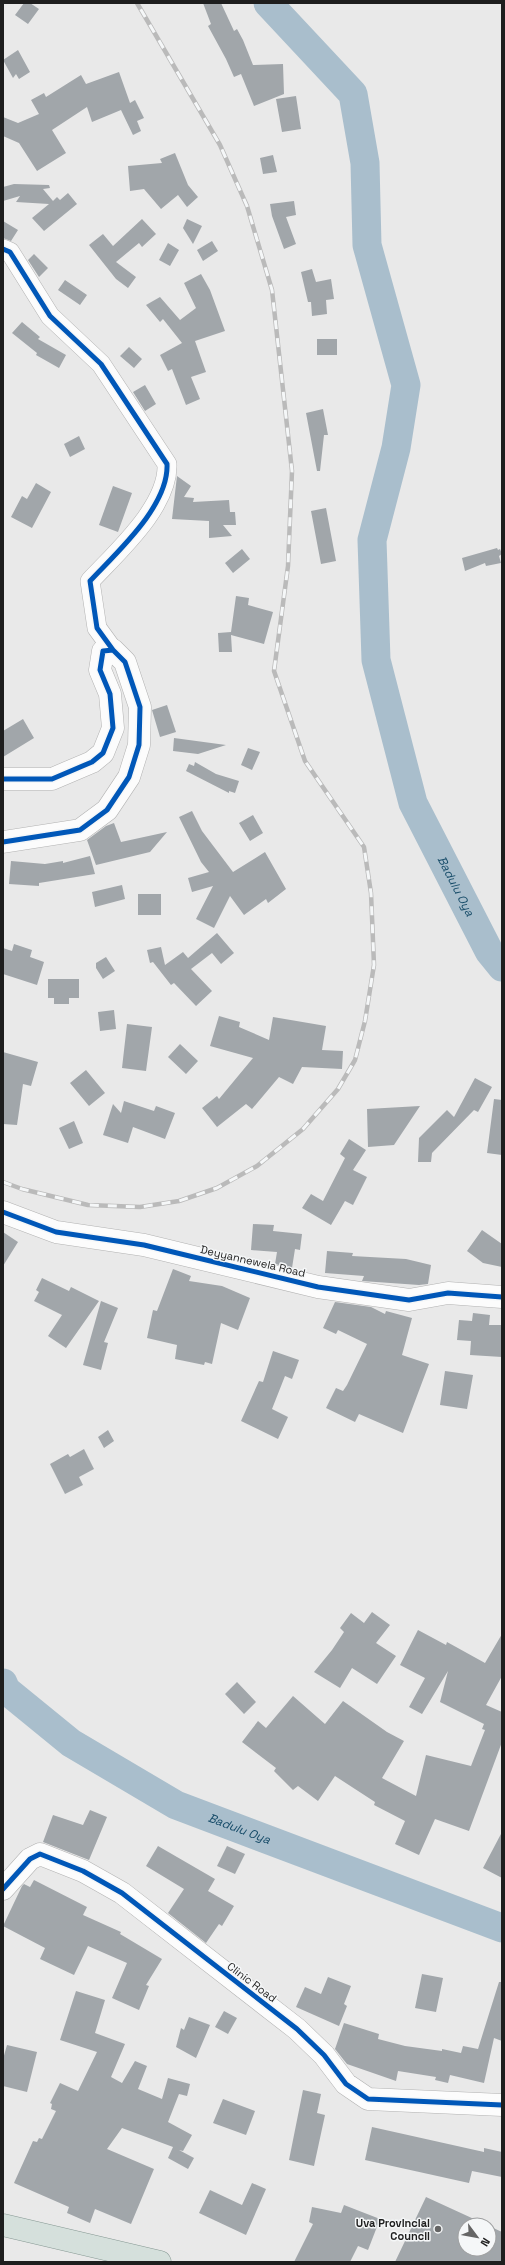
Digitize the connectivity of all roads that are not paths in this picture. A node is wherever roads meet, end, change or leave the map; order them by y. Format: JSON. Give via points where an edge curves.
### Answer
{"nodes":[{"id":1,"x":3,"y":249,"type":"edge"},
{"id":2,"x":113,"y":650,"type":"junction"},
{"id":3,"x":3,"y":779,"type":"edge"},
{"id":4,"x":3,"y":842,"type":"edge"},
{"id":5,"x":3,"y":1212,"type":"edge"},
{"id":6,"x":502,"y":1297,"type":"edge"},
{"id":7,"x":3,"y":1889,"type":"edge"},
{"id":8,"x":502,"y":2105,"type":"edge"},
{"id":9,"x":3,"y":2225,"type":"edge"},
{"id":10,"x":107,"y":2256,"type":"edge"},
{"id":11,"x":160,"y":2262,"type":"edge"}],
"edges":[{"from":1,"to":2,"type":"street","via":[[10,252],[50,316],[101,364],[167,464],[168,478],[145,522],[90,581],[97,628]]},
{"from":2,"to":3,"type":"street","via":[[103,651],[100,670],[110,694],[113,728],[103,753],[92,762],[52,779]]},
{"from":2,"to":4,"type":"street","via":[[124,662],[140,707],[139,745],[129,777],[107,810],[80,830]]},
{"from":5,"to":6,"type":"street","name":"Deyyannewela Road","via":[[56,1232],[144,1245],[318,1287],[409,1300],[448,1293]]},
{"from":7,"to":8,"type":"street","name":"Clinic Road","via":[[30,1859],[40,1854],[83,1871],[122,1893],[297,2029],[324,2055],[346,2084],[368,2099]]},
{"from":9,"to":10,"type":"main road"},
{"from":10,"to":11,"type":"main road"}]}
